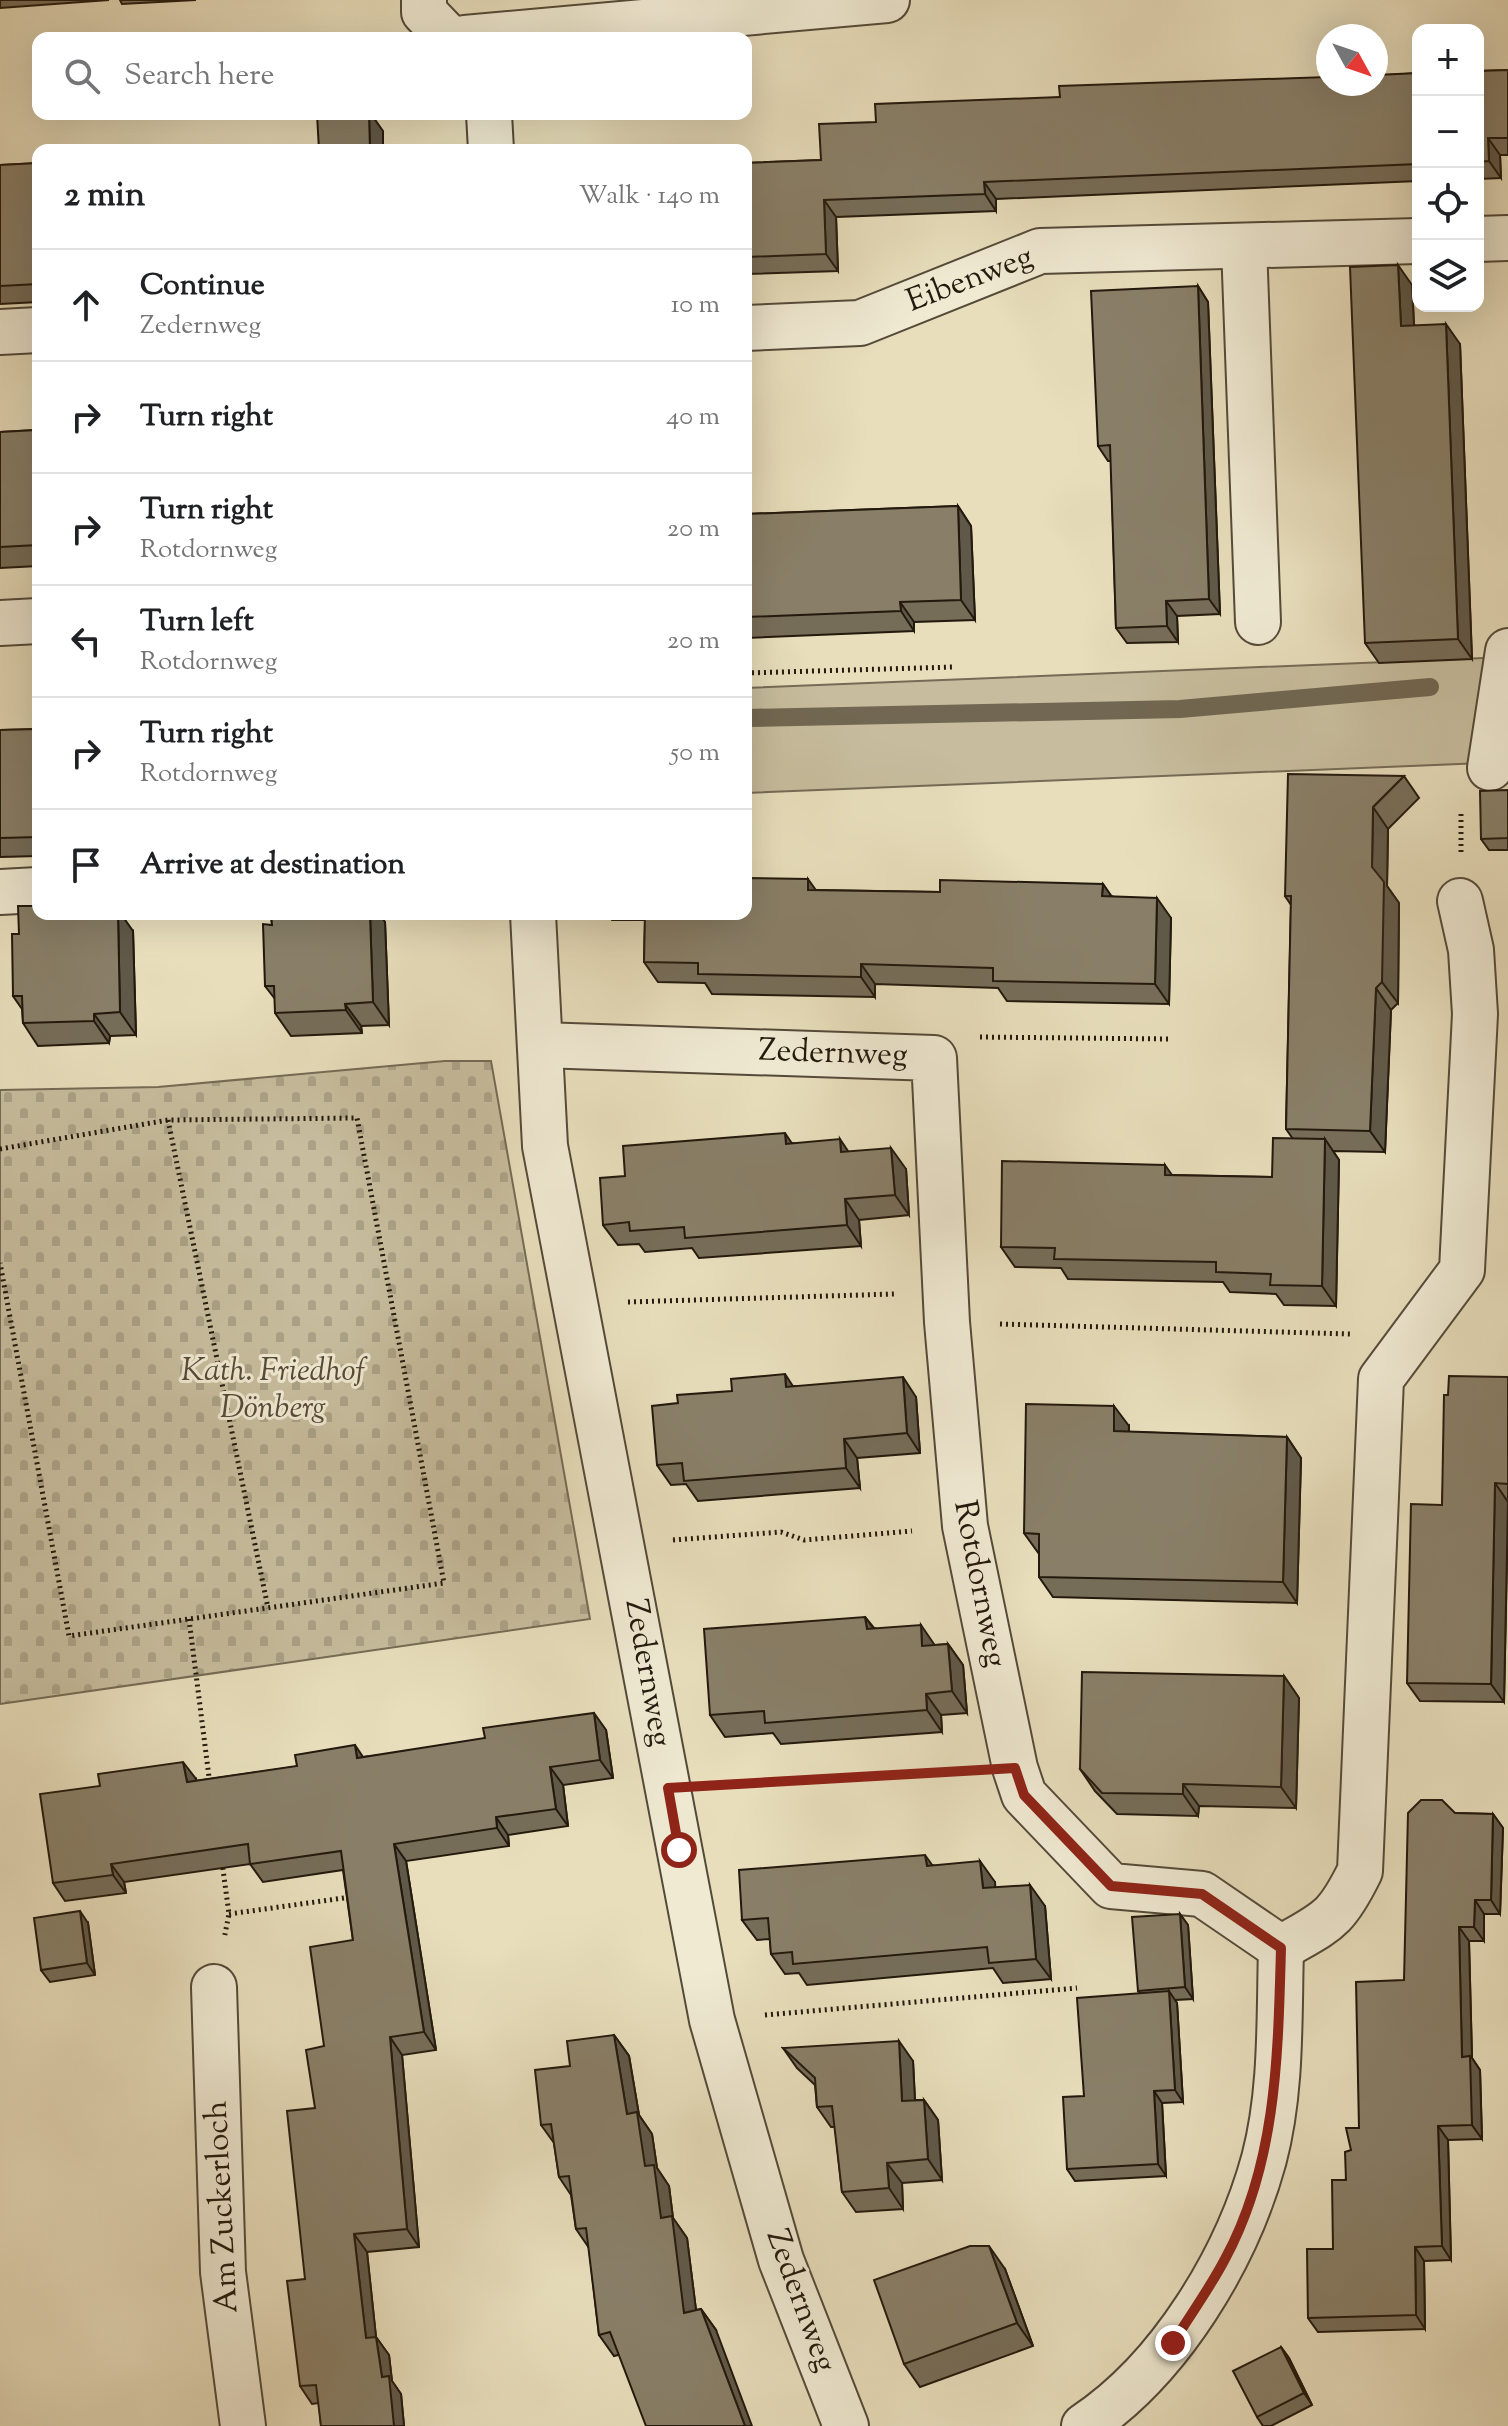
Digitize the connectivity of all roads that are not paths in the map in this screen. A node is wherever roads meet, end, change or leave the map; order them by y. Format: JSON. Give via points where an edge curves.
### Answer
{"nodes":[{"id":1,"x":424,"y":0,"type":"edge"},
{"id":2,"x":887,"y":0,"type":"edge"},
{"id":3,"x":443,"y":32,"type":"edge"},
{"id":4,"x":532,"y":32,"type":"edge"},
{"id":5,"x":489,"y":120,"type":"edge"},
{"id":6,"x":491,"y":144,"type":"edge"},
{"id":7,"x":1508,"y":238,"type":"edge"},
{"id":8,"x":1484,"y":239,"type":"edge"},
{"id":9,"x":1412,"y":241,"type":"edge"},
{"id":10,"x":1244,"y":246,"type":"junction"},
{"id":11,"x":752,"y":328,"type":"edge"},
{"id":12,"x":32,"y":330,"type":"edge"},
{"id":13,"x":0,"y":332,"type":"edge"},
{"id":14,"x":32,"y":621,"type":"edge"},
{"id":15,"x":1258,"y":622,"type":"dead end"},
{"id":16,"x":0,"y":623,"type":"edge"},
{"id":17,"x":1508,"y":651,"type":"edge"},
{"id":18,"x":1490,"y":768,"type":"road end"},
{"id":19,"x":32,"y":890,"type":"edge"},
{"id":20,"x":0,"y":892,"type":"edge"},
{"id":21,"x":1460,"y":901,"type":"road end"},
{"id":22,"x":533,"y":920,"type":"edge"},
{"id":23,"x":1492,"y":1013,"type":"edge"},
{"id":24,"x":540,"y":1045,"type":"junction"},
{"id":25,"x":934,"y":1058,"type":"joint"},
{"id":26,"x":1281,"y":1948,"type":"junction"},
{"id":27,"x":214,"y":1987,"type":"road end"},
{"id":28,"x":243,"y":2426,"type":"edge"},
{"id":29,"x":846,"y":2426,"type":"edge"},
{"id":30,"x":1084,"y":2426,"type":"edge"}],
"edges":[{"from":1,"to":3,"type":"street","via":[[424,12]]},
{"from":2,"to":4,"type":"street"},
{"from":5,"to":6,"type":"street"},
{"from":7,"to":8,"type":"street"},
{"from":9,"to":10,"type":"street","name":"Eibenweg"},
{"from":10,"to":11,"type":"street","name":"Eibenweg","via":[[1040,251],[860,323]]},
{"from":10,"to":15,"type":"street"},
{"from":12,"to":13,"type":"street"},
{"from":14,"to":16,"type":"street"},
{"from":17,"to":18,"type":"street"},
{"from":19,"to":20,"type":"street"},
{"from":21,"to":23,"type":"street"},
{"from":22,"to":24,"type":"street","name":"Zedernweg"},
{"from":23,"to":26,"type":"street","via":[[1462,1270],[1381,1379],[1360,1871],[1324,1925]]},
{"from":24,"to":25,"type":"street","name":"Zedernweg"},
{"from":24,"to":29,"type":"street","name":"Zedernweg","via":[[545,1146],[712,2020],[781,2260]]},
{"from":25,"to":26,"type":"street","name":"Rotdornweg","via":[[965,1526],[1024,1795],[1111,1886],[1202,1894]]},
{"from":26,"to":30,"type":"street","via":[[1278,2074],[1264,2159],[1226,2257],[1173,2343],[1107,2411]]},
{"from":27,"to":28,"type":"street","name":"Am Zuckerloch","via":[[223,2272]]}]}
